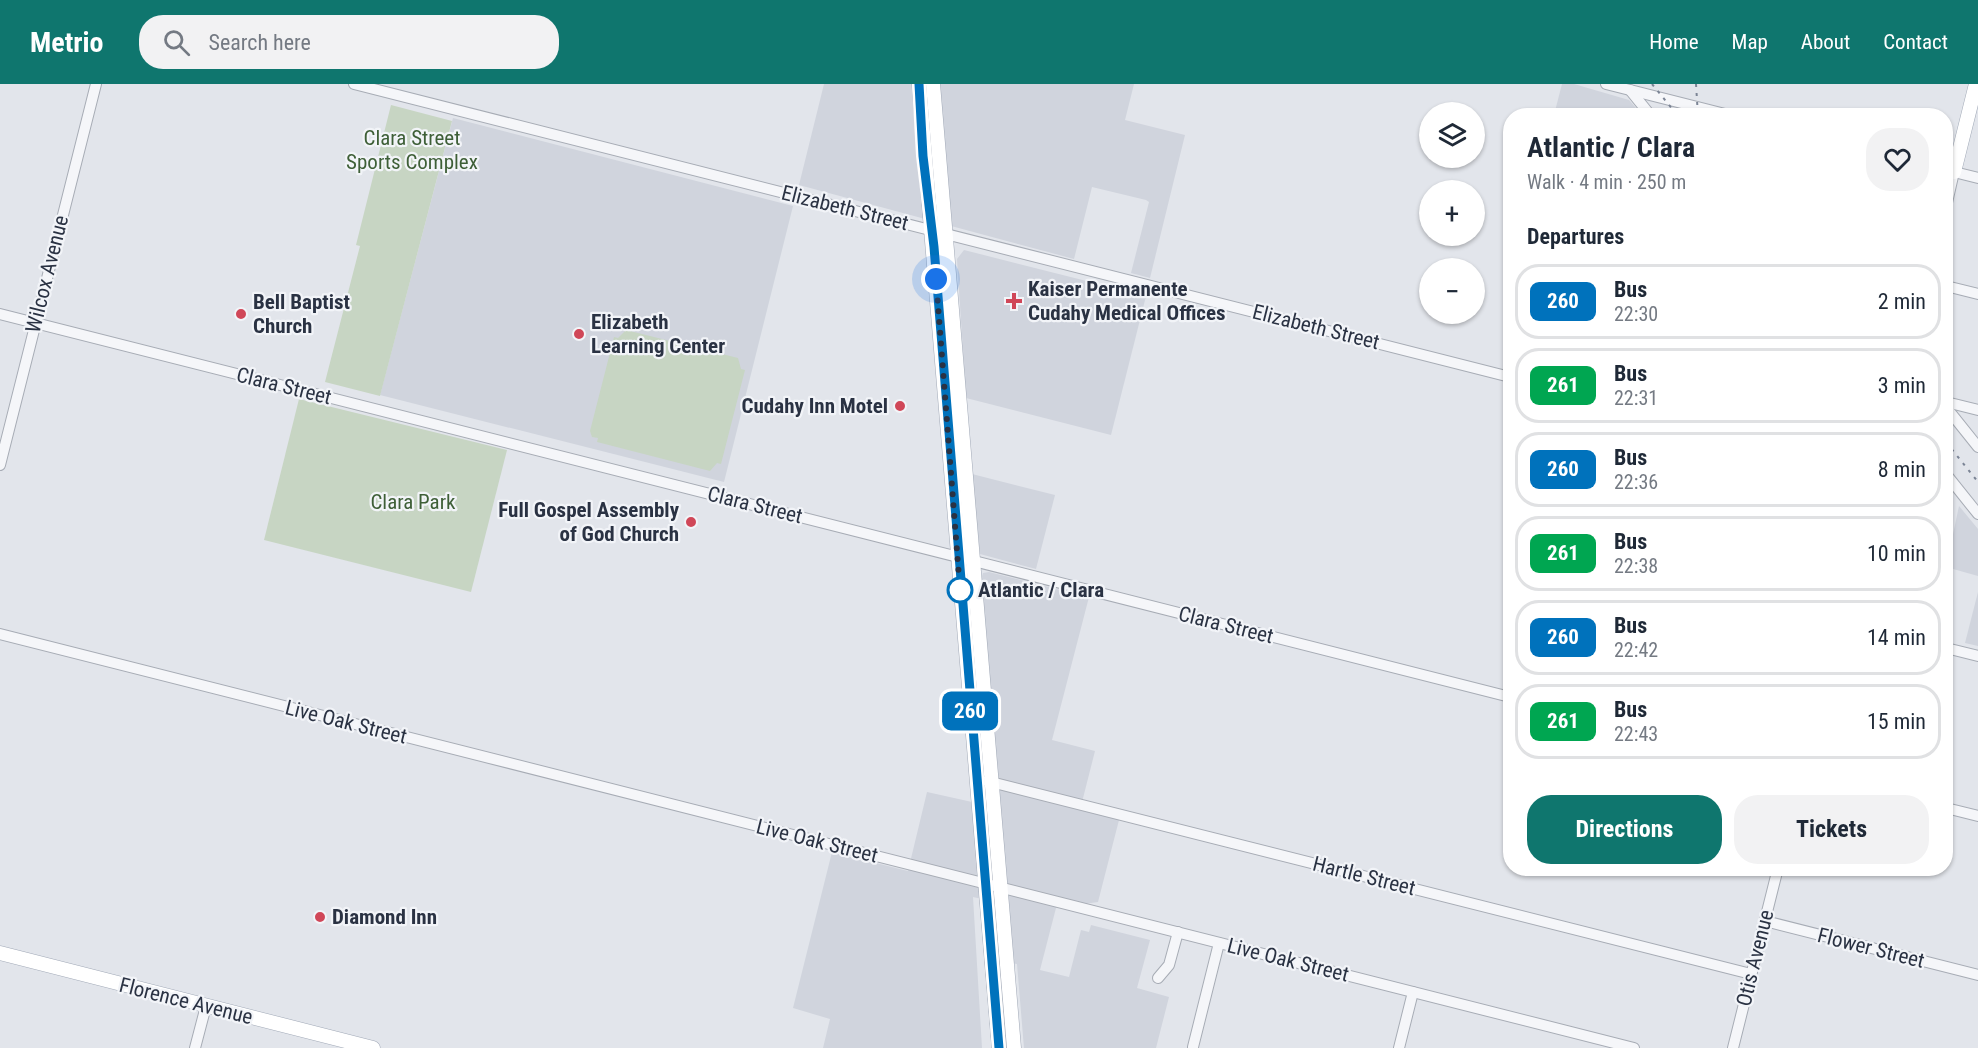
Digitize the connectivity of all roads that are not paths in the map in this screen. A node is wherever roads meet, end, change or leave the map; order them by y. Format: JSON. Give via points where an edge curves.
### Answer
{"nodes":[{"id":1,"x":96,"y":84,"type":"edge"},
{"id":2,"x":354,"y":84,"type":"edge"},
{"id":3,"x":919,"y":84,"type":"edge"},
{"id":4,"x":933,"y":84,"type":"edge"},
{"id":5,"x":1606,"y":84,"type":"edge"},
{"id":6,"x":1976,"y":84,"type":"edge"},
{"id":7,"x":1628,"y":87,"type":"edge"},
{"id":8,"x":1645,"y":108,"type":"edge"},
{"id":9,"x":1701,"y":108,"type":"edge"},
{"id":10,"x":1953,"y":161,"type":"edge"},
{"id":11,"x":1953,"y":172,"type":"edge"},
{"id":12,"x":1978,"y":178,"type":"edge"},
{"id":13,"x":932,"y":230,"type":"junction"},
{"id":14,"x":946,"y":235,"type":"junction"},
{"id":15,"x":1953,"y":288,"type":"edge"},
{"id":16,"x":1978,"y":294,"type":"edge"},
{"id":17,"x":0,"y":314,"type":"edge"},
{"id":18,"x":35,"y":323,"type":"junction"},
{"id":19,"x":1503,"y":374,"type":"edge"},
{"id":20,"x":1953,"y":404,"type":"edge"},
{"id":21,"x":1978,"y":410,"type":"edge"},
{"id":22,"x":1953,"y":416,"type":"edge"},
{"id":23,"x":1978,"y":447,"type":"edge"},
{"id":24,"x":0,"y":465,"type":"edge"},
{"id":25,"x":1953,"y":483,"type":"edge"},
{"id":26,"x":1953,"y":490,"type":"edge"},
{"id":27,"x":1960,"y":492,"type":"junction"},
{"id":28,"x":1978,"y":514,"type":"edge"},
{"id":29,"x":957,"y":556,"type":"junction"},
{"id":30,"x":973,"y":561,"type":"junction"},
{"id":31,"x":0,"y":634,"type":"edge"},
{"id":32,"x":1953,"y":650,"type":"edge"},
{"id":33,"x":1978,"y":656,"type":"edge"},
{"id":34,"x":1503,"y":695,"type":"edge"},
{"id":35,"x":991,"y":781,"type":"junction"},
{"id":36,"x":977,"y":782,"type":"junction"},
{"id":37,"x":1953,"y":810,"type":"edge"},
{"id":38,"x":1978,"y":816,"type":"edge"},
{"id":39,"x":1776,"y":876,"type":"edge"},
{"id":40,"x":985,"y":884,"type":"junction"},
{"id":41,"x":1000,"y":887,"type":"junction"},
{"id":42,"x":1765,"y":921,"type":"junction"},
{"id":43,"x":1178,"y":932,"type":"junction"},
{"id":44,"x":1220,"y":943,"type":"junction"},
{"id":45,"x":0,"y":953,"type":"edge"},
{"id":46,"x":1751,"y":974,"type":"junction"},
{"id":47,"x":1978,"y":975,"type":"edge"},
{"id":48,"x":1158,"y":978,"type":"dead end"},
{"id":49,"x":1413,"y":992,"type":"junction"},
{"id":50,"x":206,"y":1006,"type":"junction"},
{"id":51,"x":351,"y":1045,"type":"edge"},
{"id":52,"x":1193,"y":1047,"type":"edge"},
{"id":53,"x":195,"y":1048,"type":"edge"},
{"id":54,"x":373,"y":1048,"type":"edge"},
{"id":55,"x":999,"y":1048,"type":"edge"},
{"id":56,"x":1014,"y":1048,"type":"edge"},
{"id":57,"x":1399,"y":1048,"type":"edge"},
{"id":58,"x":1634,"y":1048,"type":"edge"},
{"id":59,"x":1733,"y":1048,"type":"edge"}],
"edges":[{"from":1,"to":18,"type":"street","name":"Wilcox Avenue"},
{"from":2,"to":13,"type":"street","name":"Elizabeth Street"},
{"from":3,"to":13,"type":"main road"},
{"from":4,"to":14,"type":"main road"},
{"from":5,"to":7,"type":"street"},
{"from":6,"to":10,"type":"main road"},
{"from":7,"to":8,"type":"street"},
{"from":7,"to":9,"type":"street"},
{"from":11,"to":12,"type":"street"},
{"from":13,"to":14,"type":"street","name":"Elizabeth Street"},
{"from":13,"to":29,"type":"main road"},
{"from":14,"to":19,"type":"street","name":"Elizabeth Street"},
{"from":14,"to":30,"type":"main road"},
{"from":15,"to":16,"type":"street"},
{"from":17,"to":18,"type":"street","name":"Clara Street"},
{"from":18,"to":24,"type":"street","name":"Wilcox Avenue"},
{"from":18,"to":29,"type":"street","name":"Clara Street"},
{"from":20,"to":21,"type":"street"},
{"from":22,"to":23,"type":"street"},
{"from":25,"to":27,"type":"street"},
{"from":26,"to":27,"type":"street"},
{"from":27,"to":28,"type":"street"},
{"from":29,"to":30,"type":"street","name":"Clara Street"},
{"from":29,"to":36,"type":"main road"},
{"from":30,"to":34,"type":"street","name":"Clara Street"},
{"from":30,"to":35,"type":"main road"},
{"from":31,"to":40,"type":"street","name":"Live Oak Street"},
{"from":32,"to":33,"type":"street"},
{"from":35,"to":36,"type":"street","name":"Hartle Street"},
{"from":35,"to":41,"type":"main road"},
{"from":35,"to":46,"type":"street","name":"Hartle Street"},
{"from":36,"to":40,"type":"main road"},
{"from":37,"to":38,"type":"street"},
{"from":39,"to":42,"type":"street","name":"Otis Avenue"},
{"from":40,"to":41,"type":"street","name":"Live Oak Street"},
{"from":40,"to":55,"type":"main road"},
{"from":41,"to":43,"type":"street","name":"Live Oak Street"},
{"from":41,"to":56,"type":"main road"},
{"from":42,"to":46,"type":"street","name":"Otis Avenue"},
{"from":42,"to":47,"type":"street","name":"Flower Street"},
{"from":43,"to":44,"type":"street","name":"Live Oak Street"},
{"from":43,"to":48,"type":"street","via":[[1169,965]]},
{"from":44,"to":49,"type":"street","name":"Live Oak Street"},
{"from":44,"to":52,"type":"street"},
{"from":45,"to":50,"type":"main road","name":"Florence Avenue"},
{"from":46,"to":59,"type":"street","name":"Otis Avenue"},
{"from":49,"to":57,"type":"street"},
{"from":49,"to":58,"type":"street","name":"Live Oak Street"},
{"from":50,"to":51,"type":"main road","name":"Florence Avenue"},
{"from":50,"to":53,"type":"street"},
{"from":51,"to":54,"type":"main road","name":"Florence Avenue"}]}
